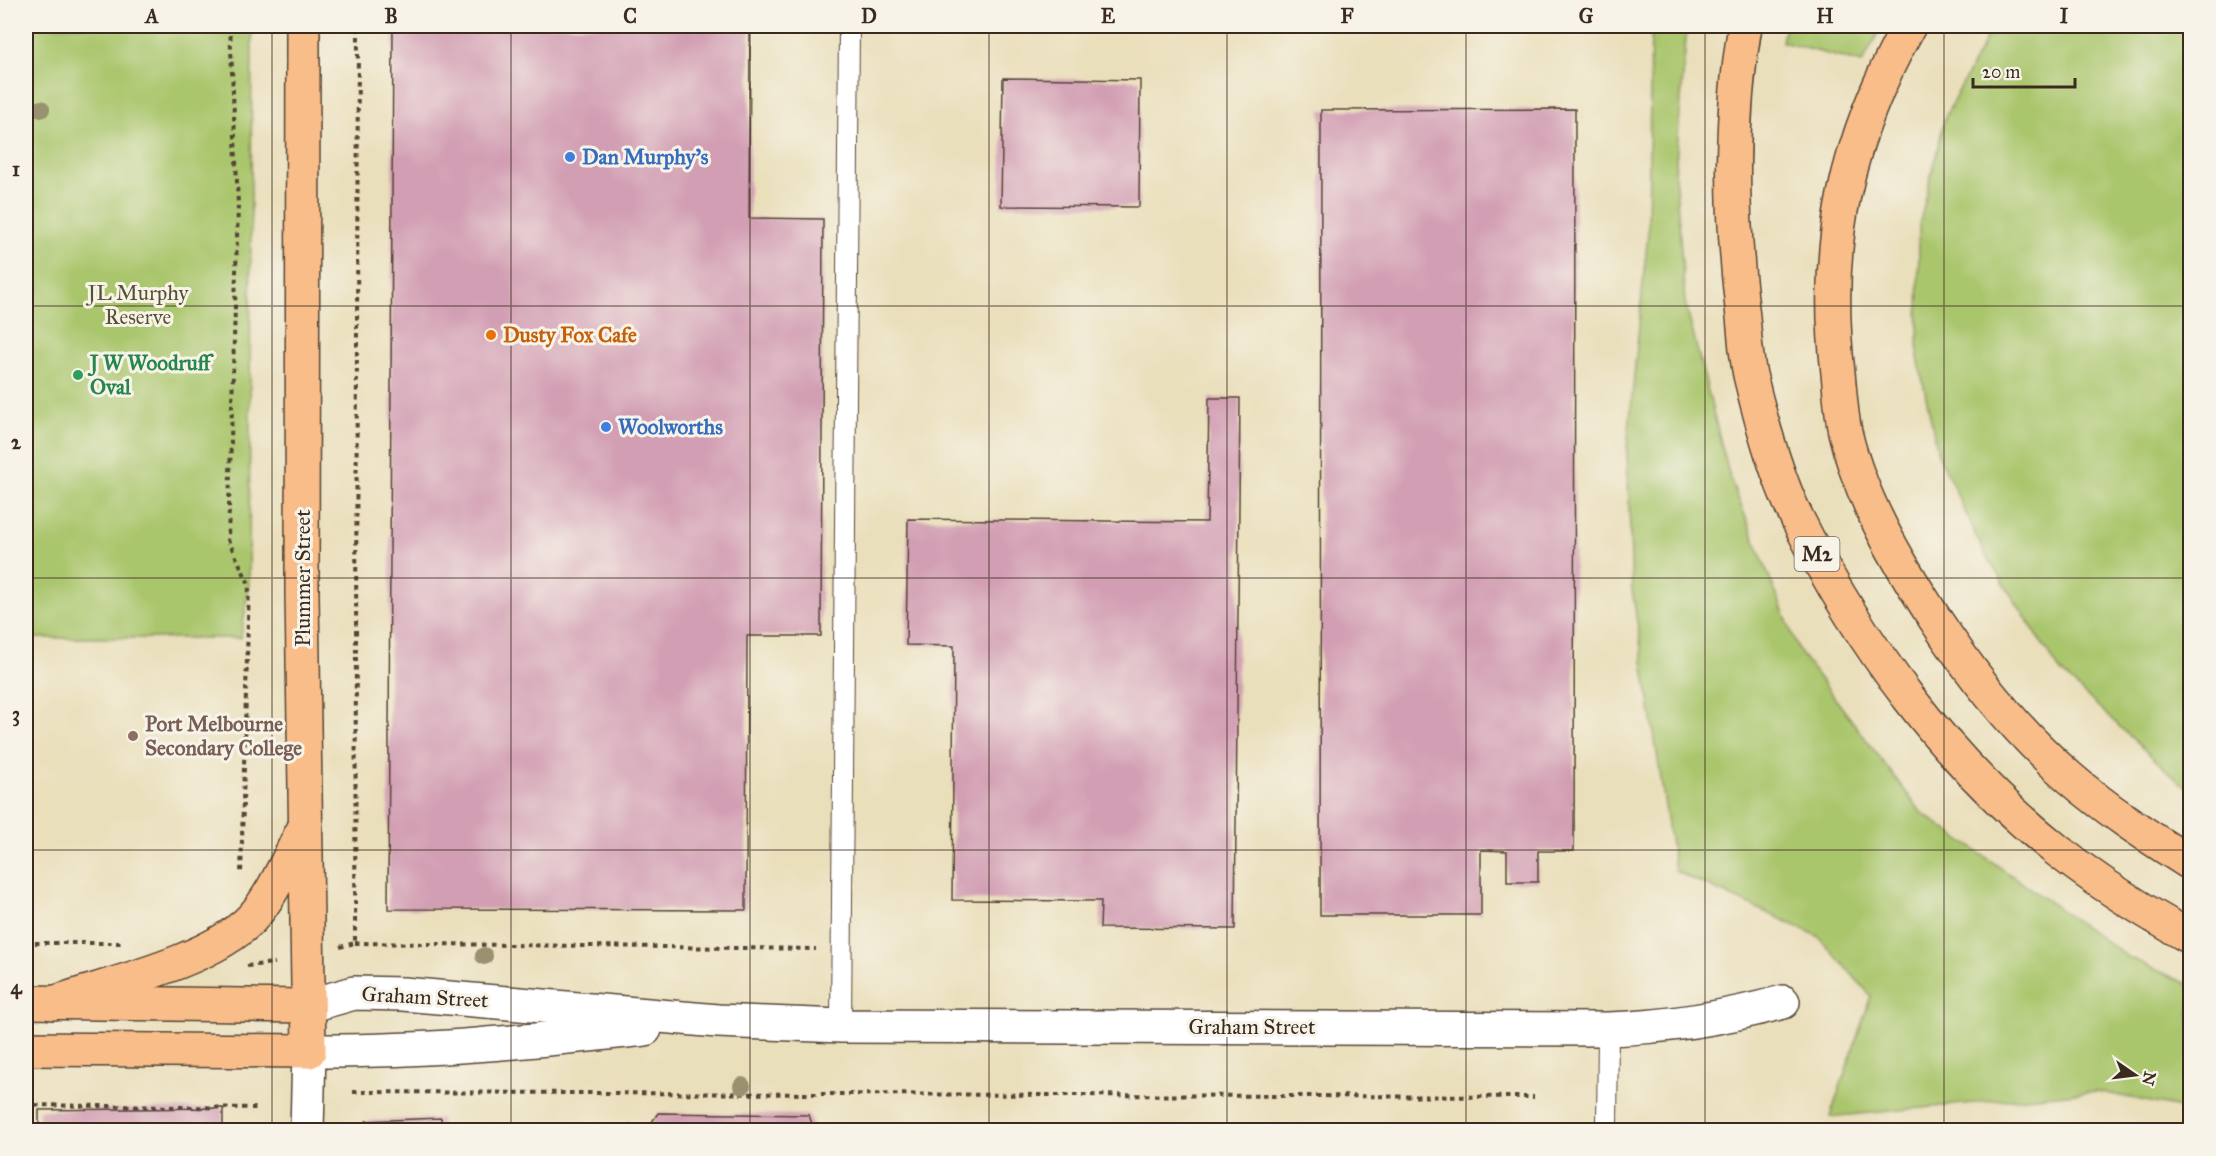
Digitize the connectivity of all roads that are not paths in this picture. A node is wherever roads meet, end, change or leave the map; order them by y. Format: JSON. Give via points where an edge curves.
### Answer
{"nodes":[{"id":1,"x":303,"y":26,"type":"edge"},
{"id":2,"x":849,"y":26,"type":"edge"},
{"id":3,"x":1745,"y":26,"type":"edge"},
{"id":4,"x":1910,"y":26,"type":"edge"},
{"id":5,"x":306,"y":825,"type":"junction"},
{"id":6,"x":2190,"y":863,"type":"edge"},
{"id":7,"x":2190,"y":938,"type":"edge"},
{"id":8,"x":39,"y":1002,"type":"edge"},
{"id":9,"x":1783,"y":1002,"type":"dead end"},
{"id":10,"x":308,"y":1006,"type":"junction"},
{"id":11,"x":718,"y":1021,"type":"junction"},
{"id":12,"x":841,"y":1026,"type":"junction"},
{"id":13,"x":1608,"y":1029,"type":"junction"},
{"id":14,"x":26,"y":1049,"type":"edge"},
{"id":15,"x":309,"y":1051,"type":"junction"},
{"id":16,"x":308,"y":1131,"type":"edge"},
{"id":17,"x":1607,"y":1131,"type":"edge"}],
"edges":[{"from":1,"to":5,"type":"main road","name":"Plummer Street","via":[[302,594]]},
{"from":2,"to":12,"type":"lane"},
{"from":3,"to":7,"type":"main road","number":"M2","via":[[1732,140],[1736,255],[1750,376],[1796,516],[1874,652],[1933,728],[1987,785],[2058,850]]},
{"from":4,"to":6,"type":"main road","via":[[1887,66],[1844,183],[1833,265],[1835,344],[1845,432],[1869,504],[1910,580],[1963,661],[2018,728],[2069,777],[2136,829]]},
{"from":5,"to":8,"type":"main road","via":[[260,908],[225,939],[166,965]]},
{"from":5,"to":10,"type":"main road","name":"Plummer Street"},
{"from":8,"to":10,"type":"main road","name":"Graham Street"},
{"from":9,"to":13,"type":"street","name":"Graham Street","via":[[1679,1025]]},
{"from":10,"to":11,"type":"street","name":"Graham Street","via":[[354,993],[403,994]]},
{"from":10,"to":15,"type":"main road","name":"Plummer Street"},
{"from":11,"to":12,"type":"street","name":"Graham Street"},
{"from":11,"to":15,"type":"street","name":"Graham Street","via":[[473,1046]]},
{"from":12,"to":13,"type":"street","name":"Graham Street"},
{"from":13,"to":17,"type":"lane"},
{"from":14,"to":15,"type":"main road","name":"Graham Street"},
{"from":15,"to":16,"type":"street","name":"Plummer Street"}]}
